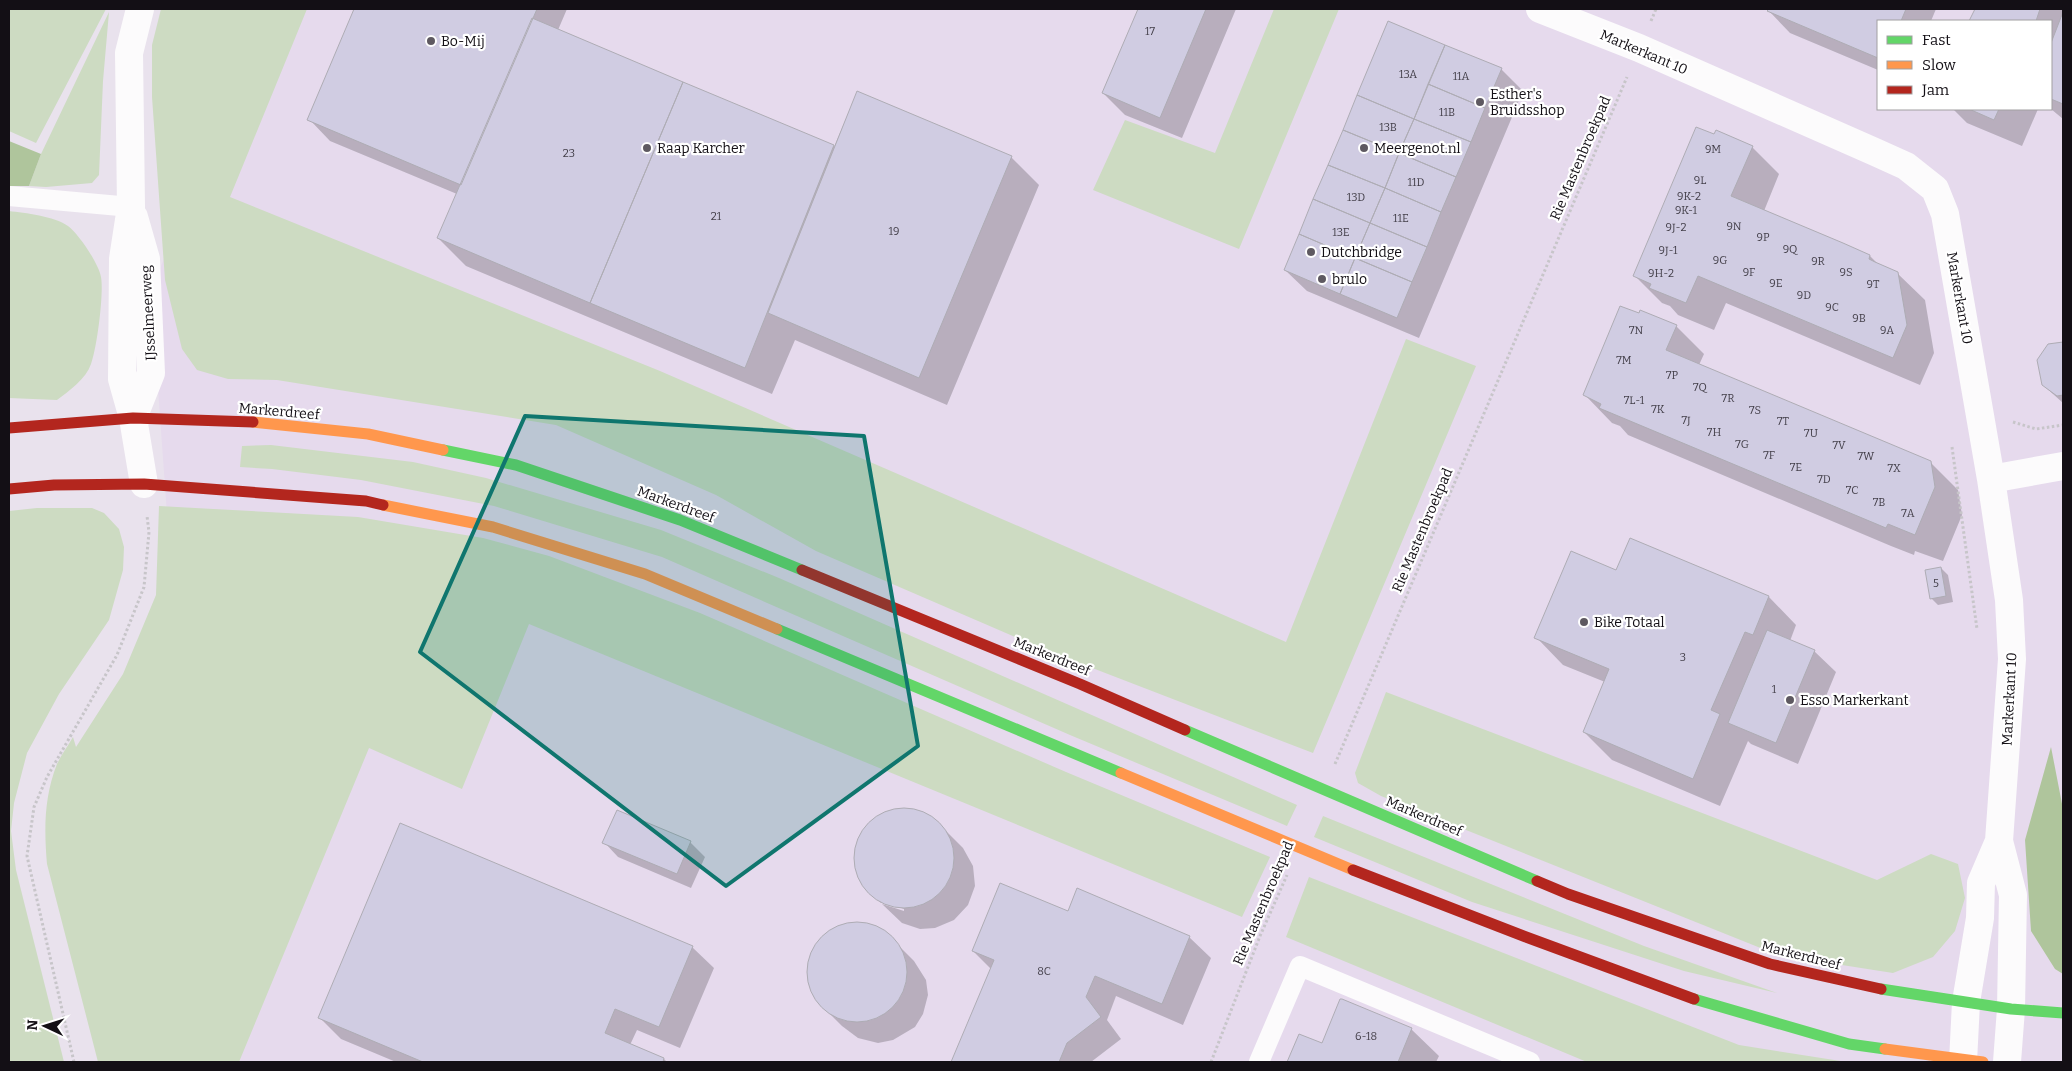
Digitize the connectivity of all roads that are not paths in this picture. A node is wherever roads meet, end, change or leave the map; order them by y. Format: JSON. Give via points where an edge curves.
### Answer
{"nodes":[{"id":1,"x":140,"y":9,"type":"edge"},
{"id":2,"x":1540,"y":9,"type":"edge"},
{"id":3,"x":9,"y":196,"type":"edge"},
{"id":4,"x":131,"y":207,"type":"junction"},
{"id":5,"x":134,"y":418,"type":"junction"},
{"id":6,"x":9,"y":428,"type":"edge"},
{"id":7,"x":2063,"y":466,"type":"edge"},
{"id":8,"x":1991,"y":479,"type":"junction"},
{"id":9,"x":144,"y":484,"type":"junction"},
{"id":10,"x":9,"y":490,"type":"edge"},
{"id":11,"x":1999,"y":841,"type":"junction"},
{"id":12,"x":1966,"y":1002,"type":"junction"},
{"id":13,"x":2011,"y":1009,"type":"junction"},
{"id":14,"x":2063,"y":1013,"type":"edge"},
{"id":15,"x":1259,"y":1062,"type":"edge"},
{"id":16,"x":1530,"y":1062,"type":"edge"},
{"id":17,"x":1970,"y":1062,"type":"edge"},
{"id":18,"x":2007,"y":1062,"type":"edge"}],
"edges":[{"from":1,"to":4,"type":"street","name":"IJsselmeerweg","via":[[129,53]]},
{"from":2,"to":8,"type":"street","name":"Markerkant 10","via":[[1639,48],[1906,166],[1935,189],[1945,214]]},
{"from":3,"to":4,"type":"lane"},
{"from":4,"to":5,"type":"street","name":"IJsselmeerweg","via":[[146,259],[151,374]]},
{"from":5,"to":6,"type":"main road","name":"Markerdreef"},
{"from":5,"to":9,"type":"street","name":"IJsselmeerweg"},
{"from":5,"to":12,"type":"main road","name":"Markerdreef","via":[[261,422],[368,434],[516,465],[680,520],[1080,684],[1568,894],[1770,964],[1885,990]]},
{"from":7,"to":8,"type":"street"},
{"from":8,"to":11,"type":"street","name":"Markerkant 10","via":[[2009,600],[2012,659]]},
{"from":9,"to":10,"type":"main road"},
{"from":9,"to":17,"type":"main road","via":[[366,501],[502,530],[644,574],[1345,867],[1526,937],[1706,1003],[1849,1044]]},
{"from":11,"to":12,"type":"street","name":"Markerkant 10","via":[[1981,883],[1980,918]]},
{"from":11,"to":13,"type":"street","name":"Markerkant 10","via":[[2013,895]]},
{"from":12,"to":13,"type":"main road","name":"Markerdreef"},
{"from":12,"to":17,"type":"street","name":"Markerkant 10"},
{"from":13,"to":14,"type":"main road","name":"Markerdreef"},
{"from":13,"to":18,"type":"street","name":"Markerkant 10"},
{"from":15,"to":16,"type":"lane","via":[[1300,966]]}]}
